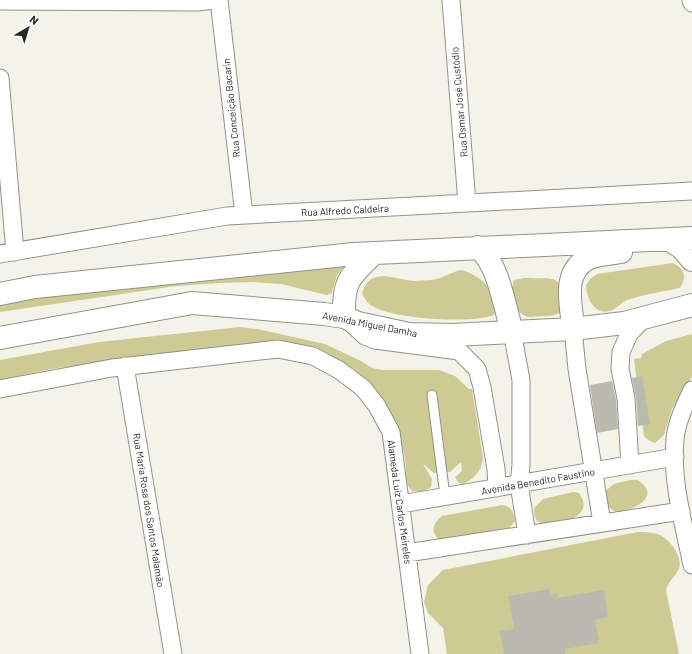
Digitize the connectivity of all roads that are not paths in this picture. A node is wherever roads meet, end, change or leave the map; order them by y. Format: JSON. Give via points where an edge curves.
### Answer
{"nodes":[{"id":1,"x":214,"y":0,"type":"edge"},
{"id":2,"x":219,"y":0,"type":"edge"},
{"id":3,"x":451,"y":0,"type":"edge"},
{"id":4,"x":0,"y":1,"type":"edge"},
{"id":5,"x":0,"y":78,"type":"edge"},
{"id":6,"x":692,"y":191,"type":"edge"},
{"id":7,"x":467,"y":203,"type":"junction"},
{"id":8,"x":244,"y":215,"type":"junction"},
{"id":9,"x":692,"y":238,"type":"edge"},
{"id":10,"x":666,"y":239,"type":"junction"},
{"id":11,"x":478,"y":247,"type":"junction"},
{"id":12,"x":8,"y":253,"type":"edge"},
{"id":13,"x":374,"y":253,"type":"junction"},
{"id":14,"x":692,"y":260,"type":"edge"},
{"id":15,"x":0,"y":294,"type":"edge"},
{"id":16,"x":690,"y":304,"type":"edge"},
{"id":17,"x":344,"y":317,"type":"junction"},
{"id":18,"x":644,"y":318,"type":"junction"},
{"id":19,"x":573,"y":329,"type":"junction"},
{"id":20,"x":512,"y":331,"type":"junction"},
{"id":21,"x":0,"y":338,"type":"edge"},
{"id":22,"x":125,"y":366,"type":"junction"},
{"id":23,"x":0,"y":389,"type":"edge"},
{"id":24,"x":692,"y":390,"type":"edge"},
{"id":25,"x":432,"y":395,"type":"dead end"},
{"id":26,"x":675,"y":458,"type":"junction"},
{"id":27,"x":630,"y":465,"type":"junction"},
{"id":28,"x":593,"y":471,"type":"junction"},
{"id":29,"x":519,"y":484,"type":"junction"},
{"id":30,"x":497,"y":488,"type":"junction"},
{"id":31,"x":444,"y":496,"type":"junction"},
{"id":32,"x":401,"y":504,"type":"junction"},
{"id":33,"x":682,"y":511,"type":"junction"},
{"id":34,"x":602,"y":523,"type":"junction"},
{"id":35,"x":527,"y":535,"type":"junction"},
{"id":36,"x":407,"y":553,"type":"junction"},
{"id":37,"x":692,"y":565,"type":"edge"},
{"id":38,"x":173,"y":654,"type":"edge"},
{"id":39,"x":420,"y":654,"type":"edge"}],
"edges":[{"from":1,"to":4,"type":"street"},
{"from":2,"to":8,"type":"street","name":"Rua Conceição Bacarin"},
{"from":3,"to":7,"type":"street","name":"Rua Osmar José Custódio"},
{"from":5,"to":12,"type":"street"},
{"from":6,"to":7,"type":"street","name":"Rua Alfredo Caldeira"},
{"from":7,"to":8,"type":"street","name":"Rua Alfredo Caldeira"},
{"from":8,"to":12,"type":"street","name":"Rua Alfredo Caldeira"},
{"from":9,"to":10,"type":"street"},
{"from":10,"to":11,"type":"street"},
{"from":10,"to":14,"type":"street","via":[[682,248]]},
{"from":10,"to":19,"type":"street","via":[[648,247],[588,258],[581,264],[569,287]]},
{"from":11,"to":13,"type":"street"},
{"from":11,"to":20,"type":"street","via":[[494,269]]},
{"from":13,"to":15,"type":"street","via":[[35,287]]},
{"from":13,"to":17,"type":"street","via":[[347,282],[344,291]]},
{"from":16,"to":18,"type":"street","name":"Avenida Miguel Damha"},
{"from":17,"to":20,"type":"street","name":"Avenida Miguel Damha","via":[[358,323],[409,334],[452,335]]},
{"from":17,"to":21,"type":"street","name":"Avenida Miguel Damha","via":[[192,303]]},
{"from":17,"to":30,"type":"street","via":[[366,336],[375,340],[459,351],[468,358],[476,369],[482,387]]},
{"from":18,"to":19,"type":"street","name":"Avenida Miguel Damha"},
{"from":18,"to":27,"type":"street","via":[[629,334],[621,352],[620,369],[626,398]]},
{"from":19,"to":20,"type":"street","name":"Avenida Miguel Damha"},
{"from":19,"to":28,"type":"street"},
{"from":20,"to":29,"type":"street","via":[[521,380]]},
{"from":22,"to":23,"type":"street","name":"Alameda Luiz Carlos Meireles"},
{"from":22,"to":32,"type":"street","name":"Alameda Luiz Carlos Meireles","via":[[278,349],[313,356],[339,370],[363,388],[377,406],[391,432]]},
{"from":22,"to":38,"type":"street","name":"Rua Maria Rosa dos Santos Malamão"},
{"from":24,"to":26,"type":"street","via":[[674,439]]},
{"from":25,"to":31,"type":"lane"},
{"from":26,"to":27,"type":"street","name":"Avenida Benedito Faustino"},
{"from":26,"to":33,"type":"street"},
{"from":27,"to":28,"type":"street","name":"Avenida Benedito Faustino"},
{"from":28,"to":29,"type":"street","name":"Avenida Benedito Faustino"},
{"from":28,"to":34,"type":"street"},
{"from":29,"to":30,"type":"street","name":"Avenida Benedito Faustino"},
{"from":29,"to":35,"type":"street"},
{"from":30,"to":31,"type":"street","name":"Avenida Benedito Faustino"},
{"from":31,"to":32,"type":"street","name":"Avenida Benedito Faustino"},
{"from":32,"to":36,"type":"street","name":"Alameda Luiz Carlos Meireles"},
{"from":33,"to":34,"type":"street"},
{"from":33,"to":37,"type":"street"},
{"from":34,"to":35,"type":"street"},
{"from":35,"to":36,"type":"street"},
{"from":36,"to":39,"type":"street","name":"Alameda Luiz Carlos Meireles"}]}
